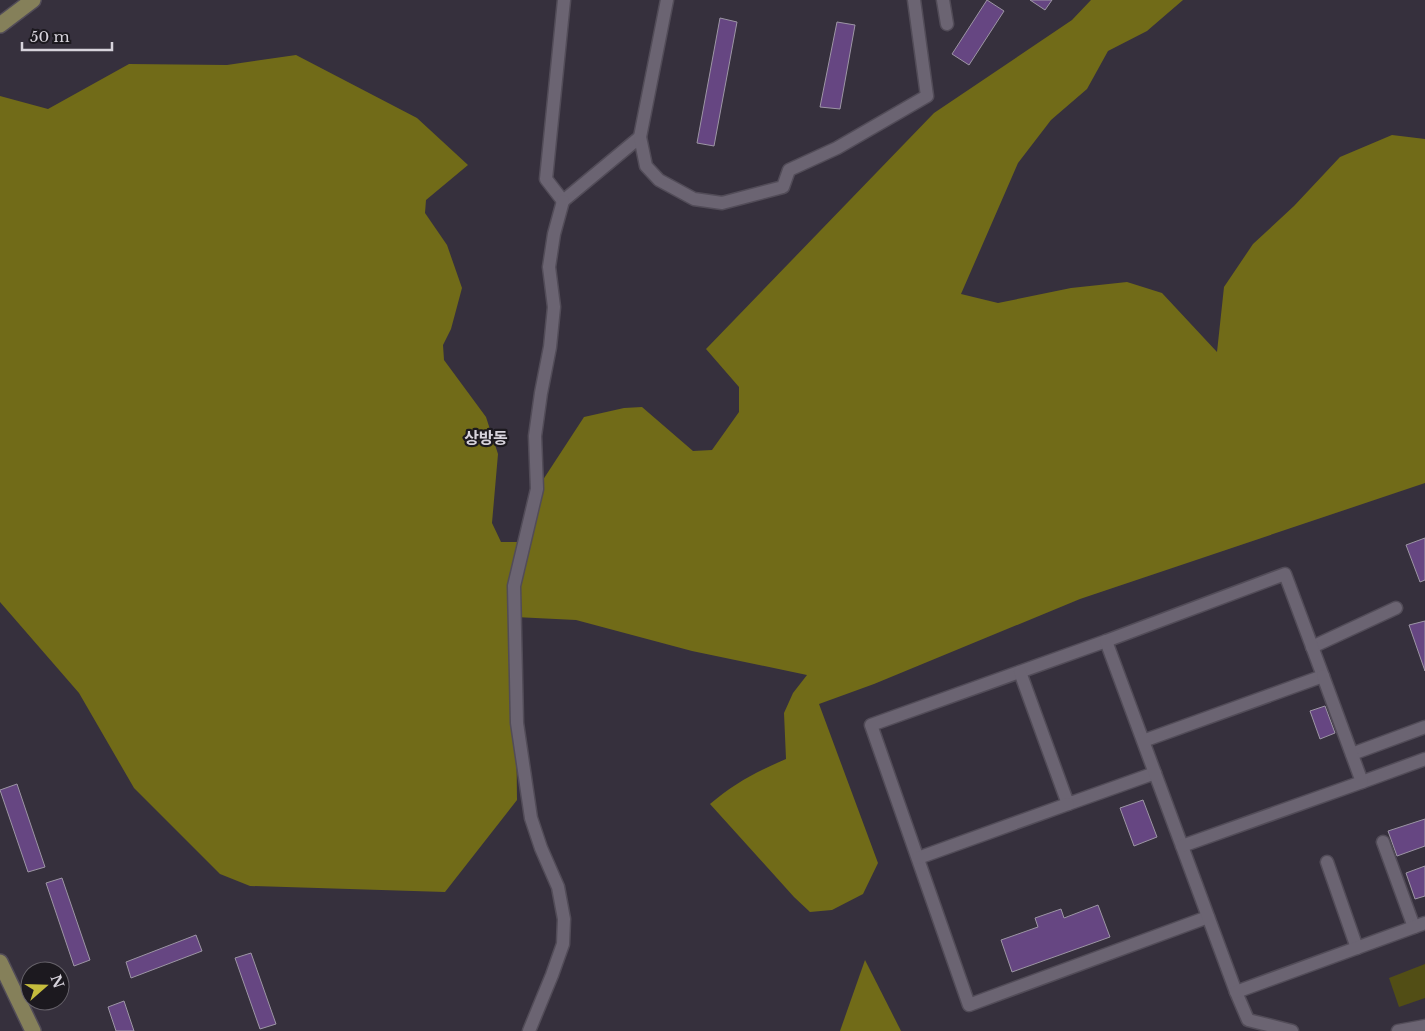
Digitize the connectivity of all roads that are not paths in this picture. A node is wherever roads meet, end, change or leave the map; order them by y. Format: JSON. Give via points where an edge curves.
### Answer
{"nodes":[{"id":1,"x":34,"y":0,"type":"edge"},
{"id":2,"x":564,"y":0,"type":"edge"},
{"id":3,"x":667,"y":0,"type":"edge"},
{"id":4,"x":914,"y":0,"type":"edge"},
{"id":5,"x":943,"y":0,"type":"edge"},
{"id":6,"x":947,"y":24,"type":"dead end"},
{"id":7,"x":0,"y":25,"type":"edge"},
{"id":8,"x":640,"y":138,"type":"junction"},
{"id":9,"x":563,"y":201,"type":"junction"},
{"id":10,"x":1396,"y":608,"type":"dead end"},
{"id":11,"x":1106,"y":641,"type":"junction"},
{"id":12,"x":1312,"y":647,"type":"junction"},
{"id":13,"x":1020,"y":672,"type":"junction"},
{"id":14,"x":1323,"y":676,"type":"junction"},
{"id":15,"x":1425,"y":727,"type":"edge"},
{"id":16,"x":1143,"y":741,"type":"junction"},
{"id":17,"x":1352,"y":754,"type":"junction"},
{"id":18,"x":1425,"y":759,"type":"edge"},
{"id":19,"x":1155,"y":773,"type":"junction"},
{"id":20,"x":1362,"y":782,"type":"junction"},
{"id":21,"x":1068,"y":804,"type":"junction"},
{"id":22,"x":1383,"y":842,"type":"dead end"},
{"id":23,"x":1182,"y":846,"type":"junction"},
{"id":24,"x":918,"y":858,"type":"junction"},
{"id":25,"x":1327,"y":862,"type":"dead end"},
{"id":26,"x":1208,"y":917,"type":"junction"},
{"id":27,"x":1420,"y":925,"type":"edge"},
{"id":28,"x":1357,"y":948,"type":"junction"},
{"id":29,"x":0,"y":962,"type":"edge"},
{"id":30,"x":1236,"y":992,"type":"junction"},
{"id":31,"x":1425,"y":1026,"type":"edge"},
{"id":32,"x":33,"y":1031,"type":"edge"},
{"id":33,"x":529,"y":1031,"type":"edge"},
{"id":34,"x":1292,"y":1031,"type":"edge"},
{"id":35,"x":1398,"y":1031,"type":"edge"}],
"edges":[{"from":1,"to":7,"type":"main road"},
{"from":2,"to":9,"type":"street","via":[[546,179]]},
{"from":3,"to":8,"type":"street"},
{"from":4,"to":8,"type":"street","via":[[927,96],[837,148],[789,170],[783,187],[722,203],[694,199],[659,180],[646,166]]},
{"from":5,"to":6,"type":"street"},
{"from":8,"to":9,"type":"street"},
{"from":9,"to":33,"type":"street","via":[[549,268],[554,307],[535,436],[536,488],[514,586],[516,723],[531,818],[558,887],[564,918],[563,944]]},
{"from":10,"to":12,"type":"street"},
{"from":11,"to":12,"type":"street","via":[[1285,574]]},
{"from":11,"to":13,"type":"street"},
{"from":11,"to":16,"type":"street"},
{"from":12,"to":14,"type":"street"},
{"from":13,"to":21,"type":"street"},
{"from":13,"to":24,"type":"street","via":[[871,725]]},
{"from":14,"to":16,"type":"street"},
{"from":14,"to":17,"type":"street"},
{"from":15,"to":17,"type":"street"},
{"from":16,"to":19,"type":"street"},
{"from":17,"to":20,"type":"street"},
{"from":18,"to":20,"type":"street"},
{"from":19,"to":21,"type":"street"},
{"from":19,"to":23,"type":"street"},
{"from":20,"to":23,"type":"street"},
{"from":21,"to":24,"type":"street"},
{"from":22,"to":27,"type":"street"},
{"from":23,"to":26,"type":"street"},
{"from":24,"to":26,"type":"street","via":[[969,1005]]},
{"from":25,"to":28,"type":"street"},
{"from":26,"to":30,"type":"street"},
{"from":27,"to":28,"type":"street"},
{"from":28,"to":30,"type":"street"},
{"from":29,"to":32,"type":"main road"},
{"from":30,"to":34,"type":"street","via":[[1248,1020]]},
{"from":31,"to":35,"type":"street"}]}
